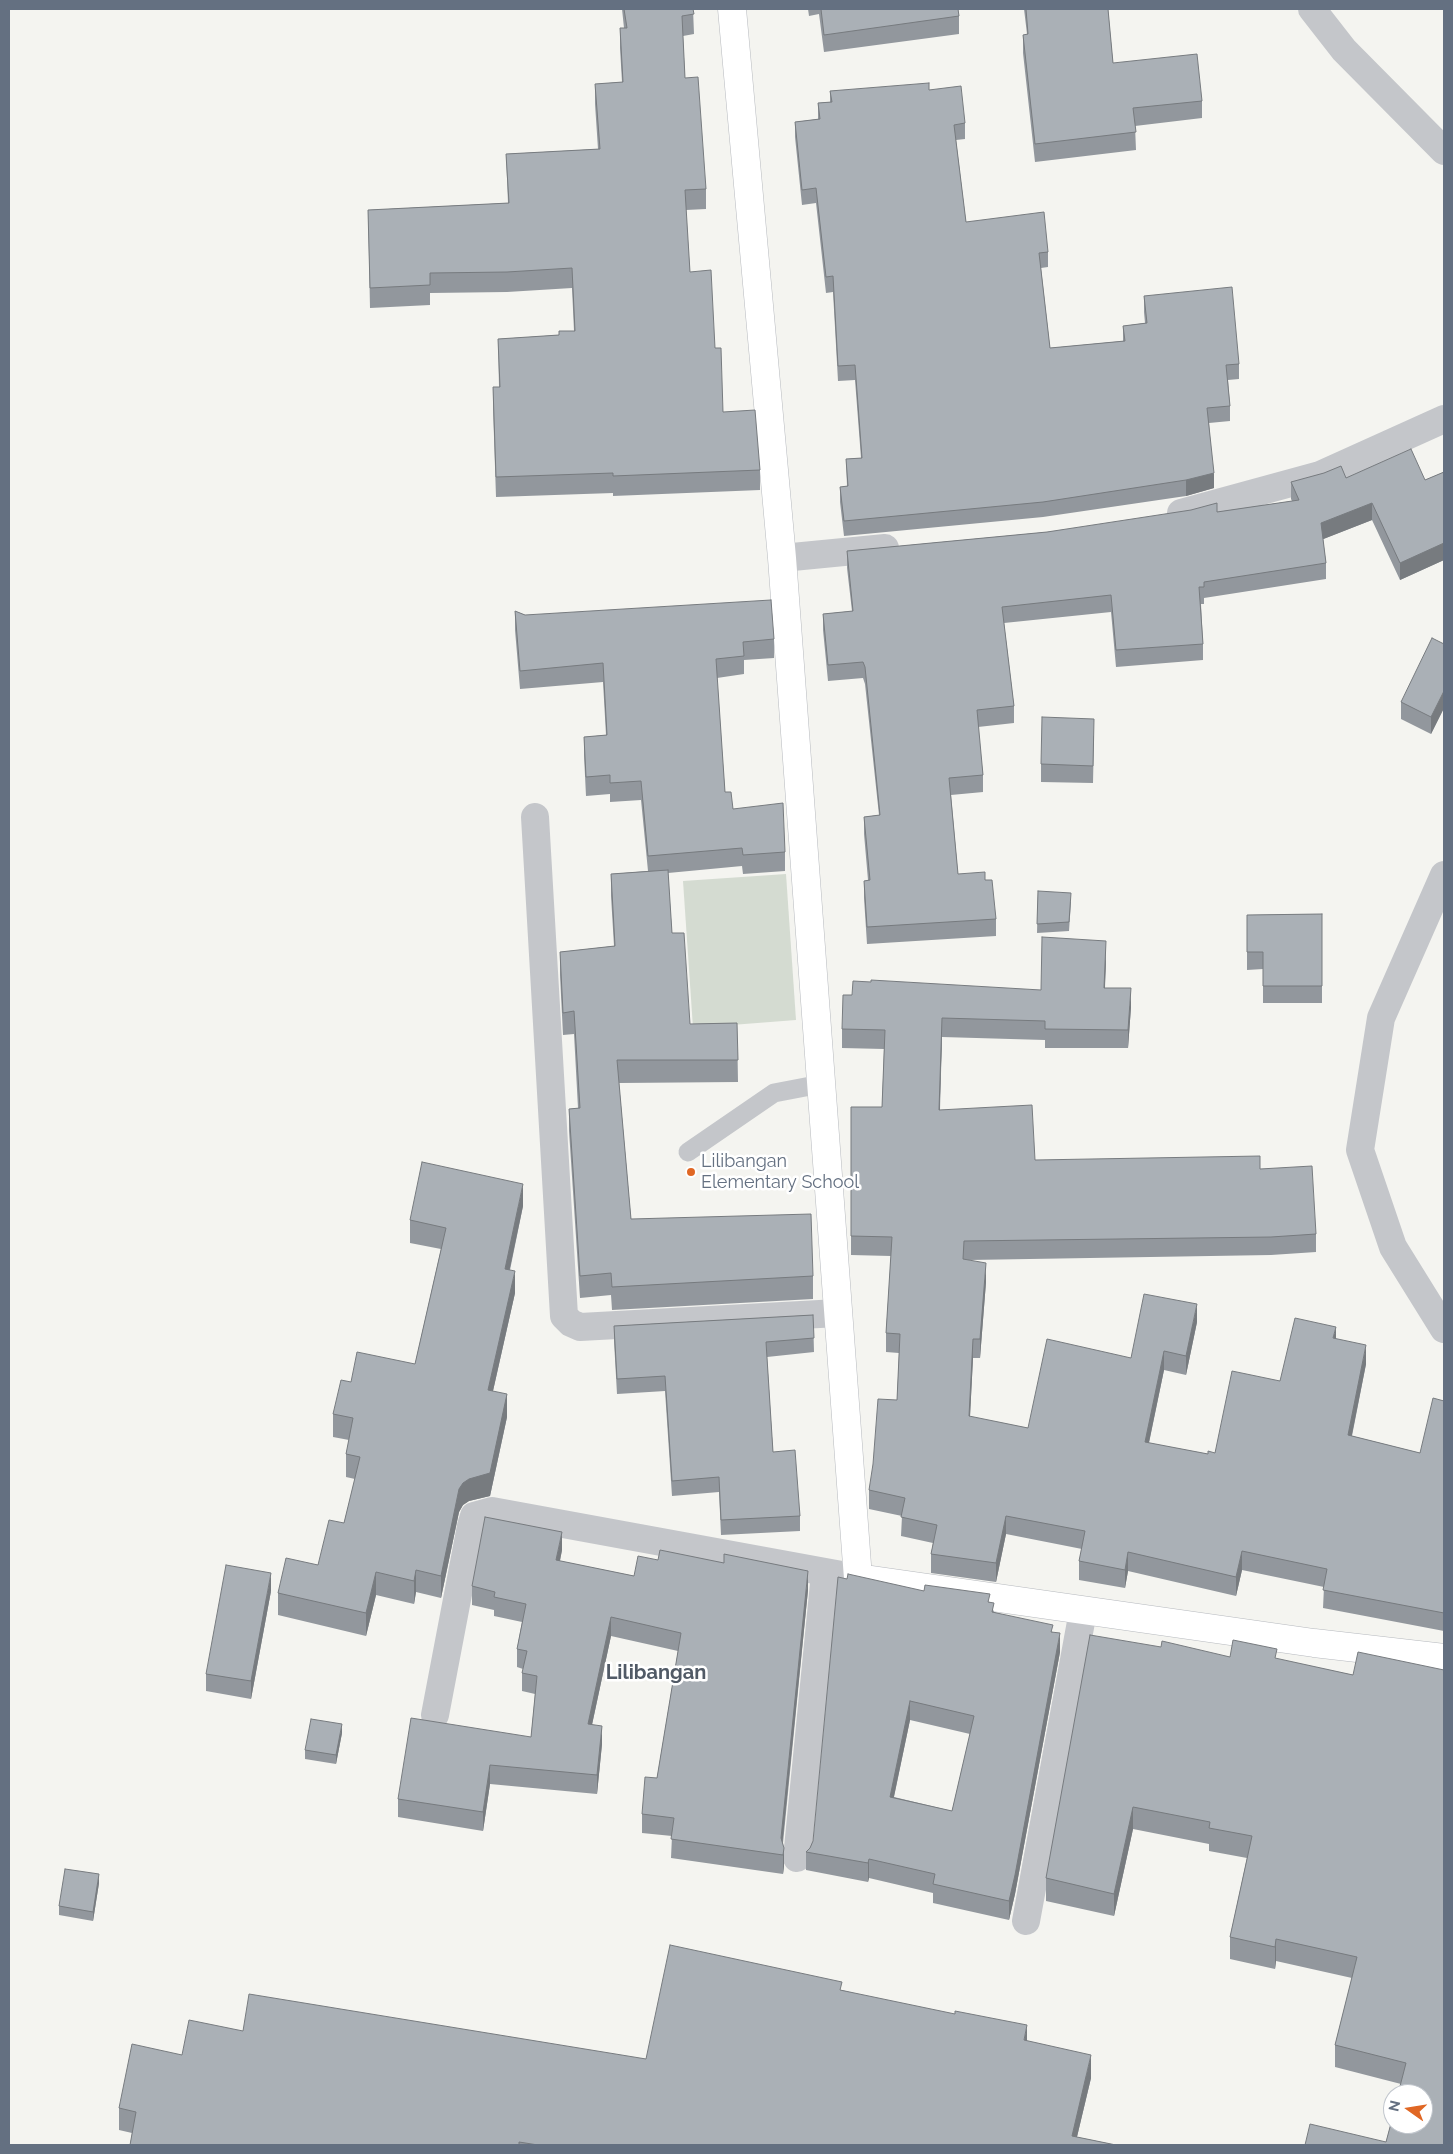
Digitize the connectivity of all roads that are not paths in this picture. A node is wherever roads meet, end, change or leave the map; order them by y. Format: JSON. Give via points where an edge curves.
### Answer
{"nodes":[{"id":1,"x":732,"y":9,"type":"edge"},
{"id":2,"x":1312,"y":9,"type":"edge"},
{"id":3,"x":1444,"y":151,"type":"edge"},
{"id":4,"x":1444,"y":419,"type":"edge"},
{"id":5,"x":1160,"y":516,"type":"edge"},
{"id":6,"x":911,"y":545,"type":"edge"},
{"id":7,"x":782,"y":558,"type":"junction"},
{"id":8,"x":786,"y":602,"type":"junction"},
{"id":9,"x":756,"y":604,"type":"edge"},
{"id":10,"x":535,"y":817,"type":"dead end"},
{"id":11,"x":1444,"y":875,"type":"edge"},
{"id":12,"x":821,"y":1084,"type":"junction"},
{"id":13,"x":688,"y":1152,"type":"dead end"},
{"id":14,"x":838,"y":1313,"type":"junction"},
{"id":15,"x":1444,"y":1329,"type":"edge"},
{"id":16,"x":825,"y":1573,"type":"junction"},
{"id":17,"x":858,"y":1578,"type":"junction"},
{"id":18,"x":1084,"y":1611,"type":"junction"},
{"id":19,"x":1444,"y":1658,"type":"edge"},
{"id":20,"x":435,"y":1715,"type":"dead end"},
{"id":21,"x":797,"y":1858,"type":"dead end"},
{"id":22,"x":1026,"y":1921,"type":"dead end"}],
"edges":[{"from":1,"to":7,"type":"street"},
{"from":2,"to":3,"type":"street","via":[[1344,50]]},
{"from":4,"to":5,"type":"street","via":[[1320,475]]},
{"from":6,"to":7,"type":"street"},
{"from":7,"to":8,"type":"street"},
{"from":8,"to":9,"type":"street"},
{"from":8,"to":12,"type":"street"},
{"from":10,"to":14,"type":"street","via":[[564,1316],[580,1327]]},
{"from":11,"to":15,"type":"street","via":[[1381,1018],[1360,1150],[1392,1247]]},
{"from":12,"to":13,"type":"lane","via":[[774,1093]]},
{"from":12,"to":14,"type":"street"},
{"from":14,"to":17,"type":"street"},
{"from":16,"to":17,"type":"street"},
{"from":16,"to":20,"type":"street","via":[[492,1511],[474,1516]]},
{"from":16,"to":21,"type":"street"},
{"from":17,"to":18,"type":"street"},
{"from":18,"to":19,"type":"street","via":[[1314,1644]]},
{"from":18,"to":22,"type":"street"}]}
